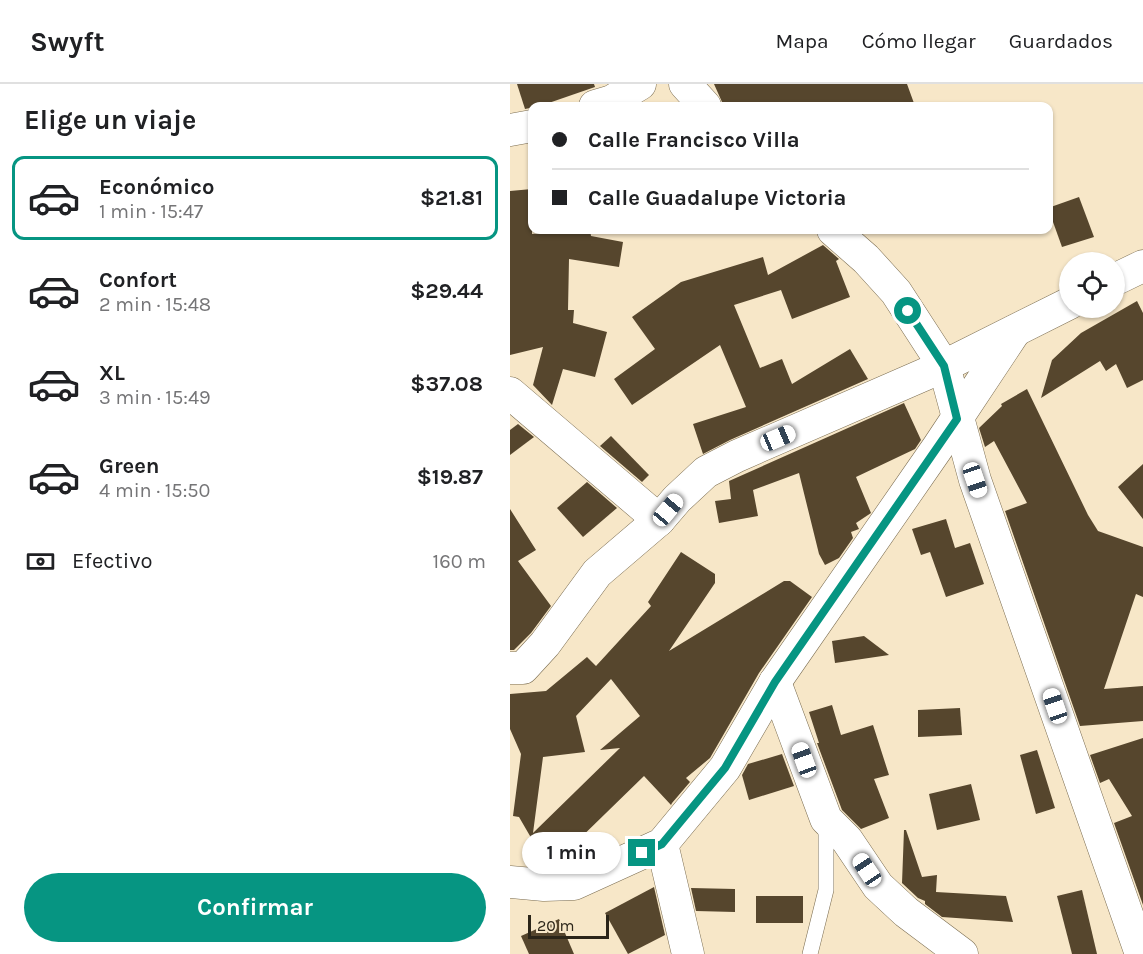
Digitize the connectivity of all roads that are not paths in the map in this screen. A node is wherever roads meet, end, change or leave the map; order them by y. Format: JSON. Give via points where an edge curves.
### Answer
{"nodes":[{"id":1,"x":640,"y":84,"type":"edge"},
{"id":2,"x":685,"y":84,"type":"edge"},
{"id":3,"x":609,"y":102,"type":"edge"},
{"id":4,"x":701,"y":102,"type":"edge"},
{"id":5,"x":528,"y":127,"type":"edge"},
{"id":6,"x":510,"y":130,"type":"edge"},
{"id":7,"x":838,"y":234,"type":"edge"},
{"id":8,"x":1143,"y":266,"type":"edge"},
{"id":9,"x":1125,"y":275,"type":"edge"},
{"id":10,"x":1059,"y":309,"type":"edge"},
{"id":11,"x":1015,"y":331,"type":"junction"},
{"id":12,"x":944,"y":366,"type":"junction"},
{"id":13,"x":510,"y":393,"type":"edge"},
{"id":14,"x":957,"y":419,"type":"junction"},
{"id":15,"x":659,"y":520,"type":"junction"},
{"id":16,"x":510,"y":668,"type":"edge"},
{"id":17,"x":775,"y":682,"type":"junction"},
{"id":18,"x":826,"y":819,"type":"junction"},
{"id":19,"x":662,"y":844,"type":"junction"},
{"id":20,"x":510,"y":882,"type":"edge"},
{"id":21,"x":688,"y":954,"type":"edge"},
{"id":22,"x":810,"y":954,"type":"edge"},
{"id":23,"x":962,"y":954,"type":"edge"},
{"id":24,"x":1141,"y":954,"type":"edge"}],
"edges":[{"from":1,"to":3,"type":"street"},
{"from":2,"to":4,"type":"street"},
{"from":5,"to":6,"type":"street"},
{"from":7,"to":12,"type":"street","via":[[897,292]]},
{"from":8,"to":9,"type":"street"},
{"from":10,"to":11,"type":"street"},
{"from":11,"to":12,"type":"street"},
{"from":11,"to":14,"type":"street"},
{"from":12,"to":14,"type":"street"},
{"from":12,"to":15,"type":"street","via":[[706,472]]},
{"from":13,"to":15,"type":"street"},
{"from":14,"to":17,"type":"street"},
{"from":14,"to":24,"type":"street"},
{"from":15,"to":16,"type":"street","via":[[597,573],[523,668]]},
{"from":17,"to":18,"type":"street"},
{"from":17,"to":19,"type":"street","via":[[725,768]]},
{"from":18,"to":22,"type":"lane","via":[[826,890]]},
{"from":18,"to":23,"type":"street","via":[[847,840],[878,886]]},
{"from":19,"to":20,"type":"street","via":[[574,884]]},
{"from":19,"to":21,"type":"street"}]}
